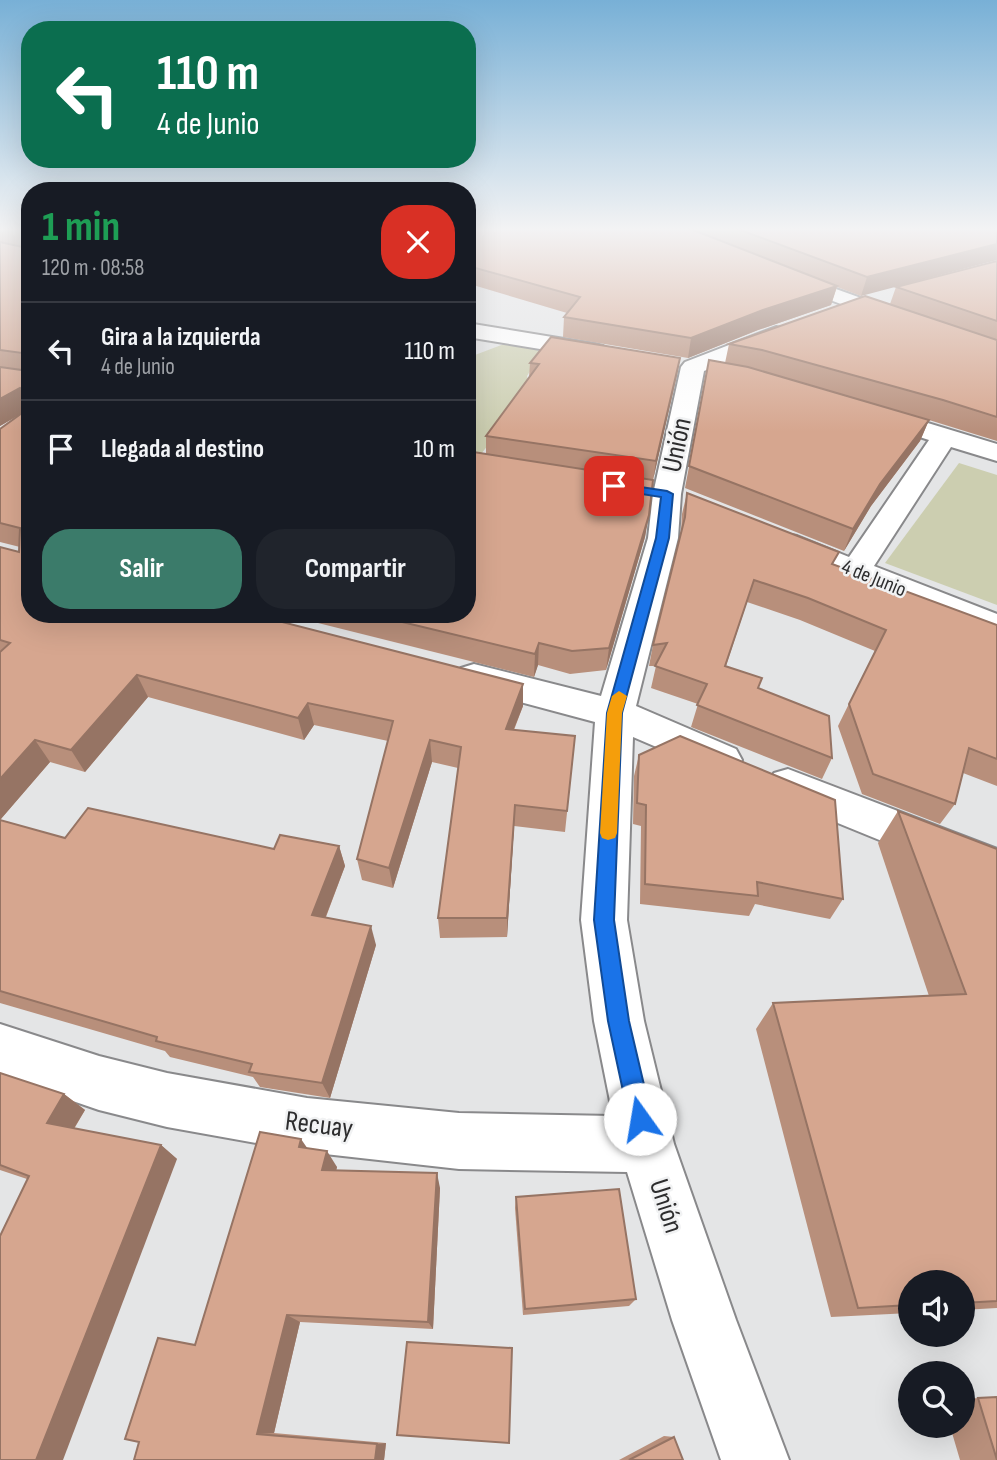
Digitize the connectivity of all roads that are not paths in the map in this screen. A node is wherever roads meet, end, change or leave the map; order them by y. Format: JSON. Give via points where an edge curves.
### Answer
{"nodes":[{"id":1,"x":834,"y":296,"type":"edge"},
{"id":2,"x":893,"y":296,"type":"edge"},
{"id":3,"x":859,"y":306,"type":"junction"},
{"id":4,"x":834,"y":314,"type":"edge"},
{"id":5,"x":796,"y":328,"type":"edge"},
{"id":6,"x":476,"y":331,"type":"edge"},
{"id":7,"x":613,"y":354,"type":"edge"},
{"id":8,"x":997,"y":355,"type":"edge"},
{"id":9,"x":680,"y":365,"type":"junction"},
{"id":10,"x":737,"y":376,"type":"edge"},
{"id":11,"x":856,"y":409,"type":"edge"},
{"id":12,"x":945,"y":437,"type":"junction"},
{"id":13,"x":997,"y":453,"type":"edge"},
{"id":14,"x":755,"y":530,"type":"edge"},
{"id":15,"x":855,"y":571,"type":"junction"},
{"id":16,"x":997,"y":627,"type":"edge"},
{"id":17,"x":439,"y":669,"type":"edge"},
{"id":18,"x":615,"y":713,"type":"junction"},
{"id":19,"x":997,"y":869,"type":"edge"},
{"id":20,"x":0,"y":1050,"type":"edge"},
{"id":21,"x":646,"y":1144,"type":"junction"},
{"id":22,"x":755,"y":1460,"type":"edge"}],
"edges":[{"from":1,"to":3,"type":"street"},
{"from":2,"to":3,"type":"street"},
{"from":3,"to":4,"type":"street"},
{"from":3,"to":8,"type":"street"},
{"from":5,"to":9,"type":"street"},
{"from":6,"to":7,"type":"street"},
{"from":9,"to":10,"type":"street"},
{"from":9,"to":18,"type":"street","name":"Unión","via":[[663,538]]},
{"from":11,"to":12,"type":"street"},
{"from":12,"to":13,"type":"street"},
{"from":12,"to":15,"type":"street"},
{"from":14,"to":15,"type":"street","name":"4 de Junio"},
{"from":15,"to":16,"type":"street","name":"4 de Junio"},
{"from":17,"to":18,"type":"street"},
{"from":18,"to":19,"type":"street"},
{"from":18,"to":21,"type":"street","name":"Unión","via":[[604,920],[619,1021]]},
{"from":20,"to":21,"type":"street","name":"Recuay","via":[[167,1100],[307,1125],[459,1140]]},
{"from":21,"to":22,"type":"street","name":"Unión"}]}
